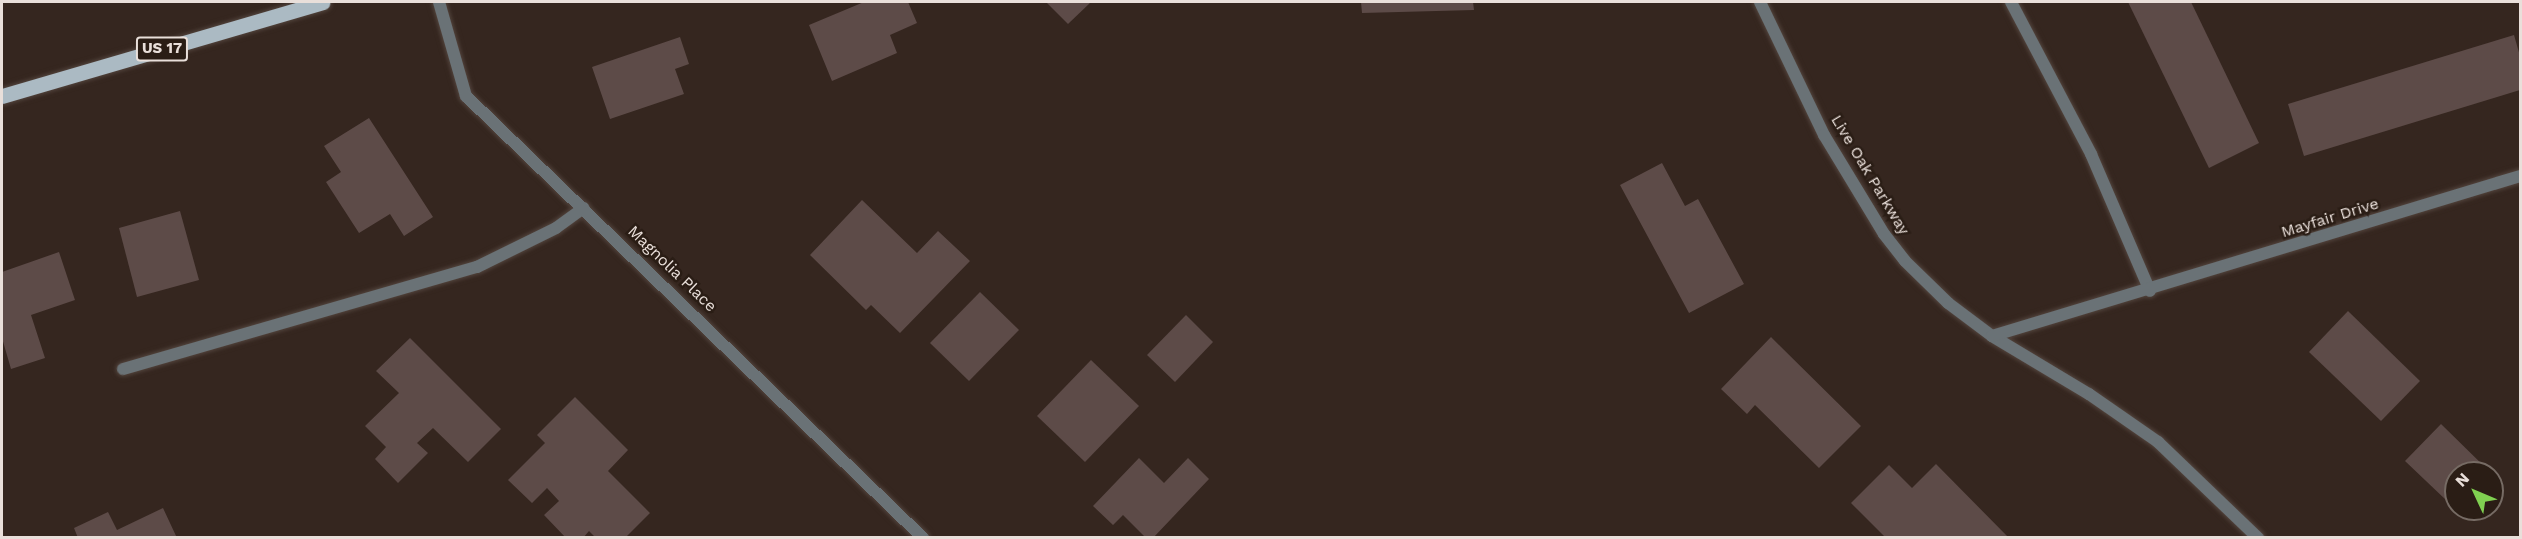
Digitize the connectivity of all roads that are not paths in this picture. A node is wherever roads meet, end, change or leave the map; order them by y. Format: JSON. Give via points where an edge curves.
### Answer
{"nodes":[{"id":1,"x":323,"y":2,"type":"edge"},
{"id":2,"x":439,"y":2,"type":"edge"},
{"id":3,"x":1760,"y":2,"type":"edge"},
{"id":4,"x":2011,"y":2,"type":"edge"},
{"id":5,"x":2,"y":96,"type":"edge"},
{"id":6,"x":2520,"y":176,"type":"edge"},
{"id":7,"x":585,"y":208,"type":"junction"},
{"id":8,"x":2150,"y":291,"type":"junction"},
{"id":9,"x":1992,"y":336,"type":"junction"},
{"id":10,"x":123,"y":369,"type":"dead end"},
{"id":11,"x":923,"y":537,"type":"edge"},
{"id":12,"x":2258,"y":537,"type":"edge"}],
"edges":[{"from":1,"to":5,"type":"main road","number":"US 17"},
{"from":2,"to":7,"type":"street","name":"Magnolia Place","via":[[466,96]]},
{"from":3,"to":9,"type":"street","name":"Live Oak Parkway","via":[[1824,135],[1884,234],[1948,303]]},
{"from":4,"to":8,"type":"street","via":[[2091,154]]},
{"from":6,"to":8,"type":"street","name":"Mayfair Drive"},
{"from":7,"to":10,"type":"street","via":[[556,228],[477,267]]},
{"from":7,"to":11,"type":"street","name":"Magnolia Place"},
{"from":8,"to":9,"type":"street","name":"Mayfair Drive"},
{"from":9,"to":12,"type":"street","name":"Live Oak Parkway","via":[[2089,394],[2158,442]]}]}
